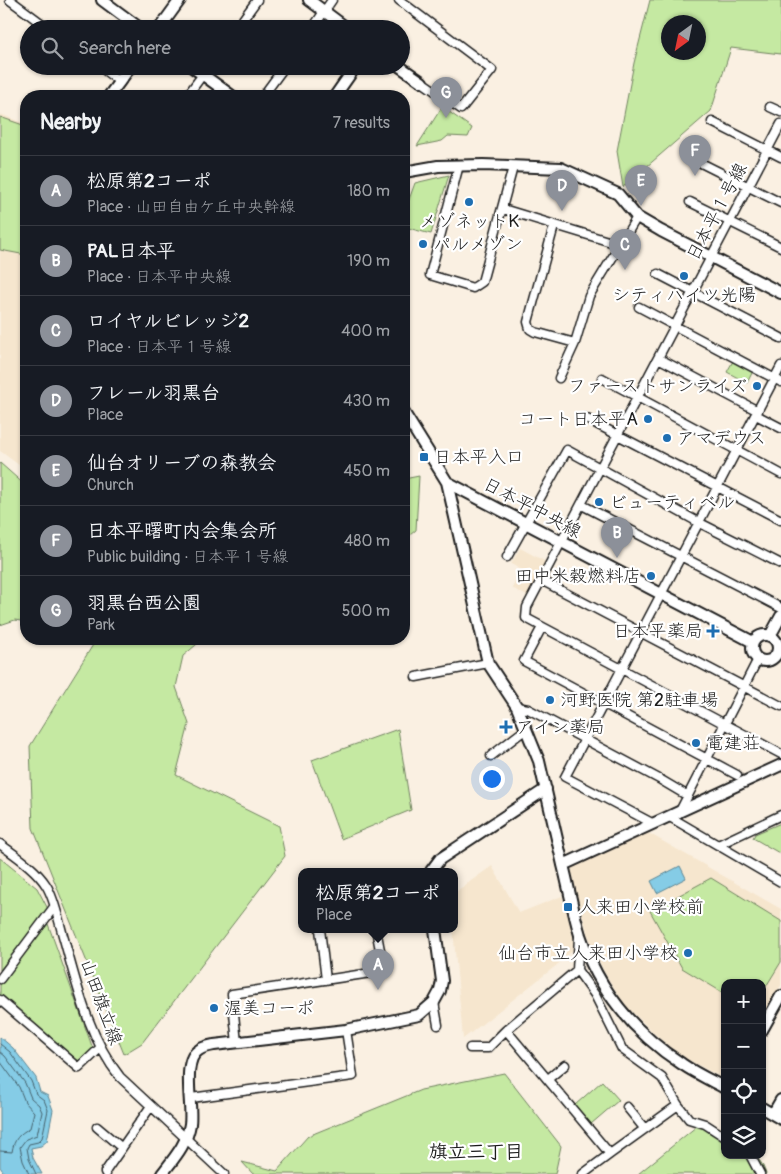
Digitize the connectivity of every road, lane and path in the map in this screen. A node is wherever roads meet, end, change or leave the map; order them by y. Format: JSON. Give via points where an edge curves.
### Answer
{"nodes":[{"id":1,"x":10,"y":0,"type":"edge"},
{"id":2,"x":180,"y":0,"type":"edge"},
{"id":3,"x":258,"y":0,"type":"edge"},
{"id":4,"x":309,"y":0,"type":"edge"},
{"id":5,"x":332,"y":0,"type":"edge"},
{"id":6,"x":399,"y":0,"type":"edge"},
{"id":7,"x":106,"y":1,"type":"edge"},
{"id":8,"x":324,"y":11,"type":"junction"},
{"id":9,"x":37,"y":20,"type":"edge"},
{"id":10,"x":130,"y":20,"type":"edge"},
{"id":11,"x":166,"y":20,"type":"edge"},
{"id":12,"x":243,"y":20,"type":"edge"},
{"id":13,"x":318,"y":20,"type":"edge"},
{"id":14,"x":336,"y":20,"type":"edge"},
{"id":15,"x":410,"y":74,"type":"edge"},
{"id":16,"x":111,"y":75,"type":"edge"},
{"id":17,"x":125,"y":75,"type":"edge"},
{"id":18,"x":202,"y":75,"type":"edge"},
{"id":19,"x":211,"y":75,"type":"edge"},
{"id":20,"x":278,"y":75,"type":"edge"},
{"id":21,"x":350,"y":75,"type":"edge"},
{"id":22,"x":120,"y":82,"type":"junction"},
{"id":23,"x":422,"y":82,"type":"joint"},
{"id":24,"x":114,"y":90,"type":"edge"},
{"id":25,"x":191,"y":90,"type":"edge"},
{"id":26,"x":226,"y":90,"type":"edge"},
{"id":27,"x":267,"y":90,"type":"edge"},
{"id":28,"x":339,"y":90,"type":"edge"},
{"id":29,"x":770,"y":107,"type":"dead end"},
{"id":30,"x":781,"y":112,"type":"edge"},
{"id":31,"x":712,"y":122,"type":"dead end"},
{"id":32,"x":781,"y":124,"type":"edge"},
{"id":33,"x":767,"y":150,"type":"junction"},
{"id":34,"x":781,"y":157,"type":"edge"},
{"id":35,"x":697,"y":161,"type":"dead end"},
{"id":36,"x":459,"y":165,"type":"junction"},
{"id":37,"x":513,"y":167,"type":"junction"},
{"id":38,"x":410,"y":171,"type":"edge"},
{"id":39,"x":748,"y":186,"type":"junction"},
{"id":40,"x":690,"y":202,"type":"dead end"},
{"id":41,"x":781,"y":204,"type":"edge"},
{"id":42,"x":503,"y":209,"type":"junction"},
{"id":43,"x":637,"y":217,"type":"junction"},
{"id":44,"x":729,"y":221,"type":"junction"},
{"id":45,"x":554,"y":226,"type":"junction"},
{"id":46,"x":621,"y":245,"type":"junction"},
{"id":47,"x":781,"y":247,"type":"edge"},
{"id":48,"x":711,"y":256,"type":"junction"},
{"id":49,"x":658,"y":274,"type":"dead end"},
{"id":50,"x":693,"y":292,"type":"junction"},
{"id":51,"x":781,"y":293,"type":"edge"},
{"id":52,"x":639,"y":307,"type":"dead end"},
{"id":53,"x":674,"y":326,"type":"junction"},
{"id":54,"x":781,"y":338,"type":"edge"},
{"id":55,"x":575,"y":343,"type":"junction"},
{"id":56,"x":658,"y":358,"type":"junction"},
{"id":57,"x":781,"y":366,"type":"edge"},
{"id":58,"x":559,"y":378,"type":"dead end"},
{"id":59,"x":602,"y":378,"type":"dead end"},
{"id":60,"x":778,"y":380,"type":"edge"},
{"id":61,"x":636,"y":398,"type":"junction"},
{"id":62,"x":757,"y":413,"type":"junction"},
{"id":63,"x":585,"y":418,"type":"dead end"},
{"id":64,"x":410,"y":423,"type":"edge"},
{"id":65,"x":781,"y":428,"type":"edge"},
{"id":66,"x":617,"y":434,"type":"junction"},
{"id":67,"x":736,"y":451,"type":"junction"},
{"id":68,"x":599,"y":468,"type":"junction"},
{"id":69,"x":781,"y":474,"type":"edge"},
{"id":70,"x":447,"y":482,"type":"junction"},
{"id":71,"x":717,"y":487,"type":"junction"},
{"id":72,"x":582,"y":505,"type":"junction"},
{"id":73,"x":781,"y":520,"type":"edge"},
{"id":74,"x":526,"y":522,"type":"junction"},
{"id":75,"x":698,"y":522,"type":"junction"},
{"id":76,"x":562,"y":542,"type":"junction"},
{"id":77,"x":681,"y":556,"type":"junction"},
{"id":78,"x":506,"y":557,"type":"dead end"},
{"id":79,"x":781,"y":564,"type":"edge"},
{"id":80,"x":541,"y":580,"type":"junction"},
{"id":81,"x":661,"y":595,"type":"junction"},
{"id":82,"x":781,"y":608,"type":"edge"},
{"id":83,"x":781,"y":616,"type":"edge"},
{"id":84,"x":542,"y":627,"type":"junction"},
{"id":85,"x":641,"y":633,"type":"junction"},
{"id":86,"x":770,"y":636,"type":"junction"},
{"id":87,"x":753,"y":642,"type":"junction"},
{"id":88,"x":779,"y":657,"type":"edge"},
{"id":89,"x":758,"y":660,"type":"junction"},
{"id":90,"x":488,"y":663,"type":"junction"},
{"id":91,"x":622,"y":669,"type":"junction"},
{"id":92,"x":416,"y":677,"type":"dead end"},
{"id":93,"x":744,"y":687,"type":"junction"},
{"id":94,"x":604,"y":704,"type":"junction"},
{"id":95,"x":781,"y":706,"type":"edge"},
{"id":96,"x":517,"y":707,"type":"junction"},
{"id":97,"x":725,"y":724,"type":"junction"},
{"id":98,"x":526,"y":729,"type":"junction"},
{"id":99,"x":585,"y":740,"type":"junction"},
{"id":100,"x":781,"y":754,"type":"edge"},
{"id":101,"x":491,"y":756,"type":"dead end"},
{"id":102,"x":708,"y":758,"type":"junction"},
{"id":103,"x":781,"y":765,"type":"edge"},
{"id":104,"x":737,"y":775,"type":"dead end"},
{"id":105,"x":546,"y":789,"type":"junction"},
{"id":106,"x":688,"y":796,"type":"junction"},
{"id":107,"x":674,"y":815,"type":"junction"},
{"id":108,"x":781,"y":815,"type":"edge"},
{"id":109,"x":652,"y":823,"type":"junction"},
{"id":110,"x":0,"y":844,"type":"edge"},
{"id":111,"x":718,"y":845,"type":"junction"},
{"id":112,"x":563,"y":865,"type":"junction"},
{"id":113,"x":433,"y":868,"type":"edge"},
{"id":114,"x":781,"y":882,"type":"edge"},
{"id":115,"x":54,"y":907,"type":"junction"},
{"id":116,"x":320,"y":933,"type":"edge"},
{"id":117,"x":377,"y":933,"type":"edge"},
{"id":118,"x":436,"y":933,"type":"edge"},
{"id":119,"x":580,"y":934,"type":"junction"},
{"id":120,"x":577,"y":970,"type":"junction"},
{"id":121,"x":0,"y":979,"type":"edge"},
{"id":122,"x":326,"y":980,"type":"junction"},
{"id":123,"x":781,"y":996,"type":"edge"},
{"id":124,"x":0,"y":1000,"type":"edge"},
{"id":125,"x":434,"y":1002,"type":"junction"},
{"id":126,"x":765,"y":1024,"type":"edge"},
{"id":127,"x":438,"y":1025,"type":"dead end"},
{"id":128,"x":346,"y":1030,"type":"junction"},
{"id":129,"x":506,"y":1030,"type":"junction"},
{"id":130,"x":236,"y":1042,"type":"junction"},
{"id":131,"x":100,"y":1048,"type":"junction"},
{"id":132,"x":470,"y":1048,"type":"dead end"},
{"id":133,"x":564,"y":1065,"type":"dead end"},
{"id":134,"x":548,"y":1079,"type":"junction"},
{"id":135,"x":721,"y":1086,"type":"edge"},
{"id":136,"x":191,"y":1098,"type":"junction"},
{"id":137,"x":781,"y":1100,"type":"edge"},
{"id":138,"x":678,"y":1105,"type":"junction"},
{"id":139,"x":152,"y":1106,"type":"junction"},
{"id":140,"x":626,"y":1107,"type":"dead end"},
{"id":141,"x":777,"y":1116,"type":"edge"},
{"id":142,"x":97,"y":1127,"type":"dead end"},
{"id":143,"x":644,"y":1128,"type":"junction"},
{"id":144,"x":721,"y":1134,"type":"edge"},
{"id":145,"x":186,"y":1138,"type":"junction"},
{"id":146,"x":122,"y":1148,"type":"junction"},
{"id":147,"x":610,"y":1154,"type":"junction"},
{"id":148,"x":752,"y":1159,"type":"edge"},
{"id":149,"x":106,"y":1174,"type":"edge"},
{"id":150,"x":162,"y":1174,"type":"edge"},
{"id":151,"x":224,"y":1174,"type":"edge"},
{"id":152,"x":583,"y":1174,"type":"edge"},
{"id":153,"x":760,"y":1174,"type":"edge"}],
"edges":[{"from":1,"to":9,"type":"street"},
{"from":2,"to":11,"type":"street"},
{"from":3,"to":12,"type":"street"},
{"from":4,"to":8,"type":"street"},
{"from":5,"to":8,"type":"street"},
{"from":6,"to":23,"type":"street","via":[[492,70],[461,109]]},
{"from":7,"to":10,"type":"street"},
{"from":8,"to":13,"type":"street"},
{"from":8,"to":14,"type":"street"},
{"from":15,"to":23,"type":"street"},
{"from":16,"to":22,"type":"street"},
{"from":17,"to":22,"type":"street"},
{"from":18,"to":25,"type":"street"},
{"from":19,"to":26,"type":"street"},
{"from":20,"to":27,"type":"street"},
{"from":21,"to":28,"type":"street"},
{"from":22,"to":24,"type":"street"},
{"from":29,"to":30,"type":"street"},
{"from":31,"to":33,"type":"street"},
{"from":32,"to":33,"type":"street","name":"日本平１号線"},
{"from":33,"to":34,"type":"street"},
{"from":33,"to":39,"type":"street","name":"日本平１号線"},
{"from":35,"to":39,"type":"street"},
{"from":36,"to":37,"type":"street"},
{"from":36,"to":38,"type":"street"},
{"from":36,"to":42,"type":"street","via":[[430,275],[473,288],[482,282]]},
{"from":37,"to":42,"type":"street"},
{"from":37,"to":43,"type":"street","via":[[561,168],[618,194]]},
{"from":39,"to":41,"type":"street"},
{"from":39,"to":44,"type":"street","name":"日本平１号線"},
{"from":40,"to":44,"type":"street"},
{"from":42,"to":45,"type":"street"},
{"from":43,"to":46,"type":"street"},
{"from":43,"to":48,"type":"street"},
{"from":44,"to":47,"type":"street"},
{"from":44,"to":48,"type":"street","name":"日本平１号線"},
{"from":45,"to":46,"type":"street"},
{"from":45,"to":55,"type":"street","via":[[528,322],[535,332]]},
{"from":46,"to":55,"type":"street","via":[[589,296]]},
{"from":48,"to":50,"type":"street","name":"日本平１号線"},
{"from":48,"to":51,"type":"street"},
{"from":49,"to":50,"type":"street"},
{"from":50,"to":53,"type":"street","name":"日本平１号線"},
{"from":50,"to":54,"type":"street"},
{"from":52,"to":53,"type":"street"},
{"from":53,"to":56,"type":"street","name":"日本平１号線"},
{"from":53,"to":60,"type":"street"},
{"from":55,"to":58,"type":"street"},
{"from":56,"to":61,"type":"street","name":"日本平１号線"},
{"from":56,"to":62,"type":"street"},
{"from":57,"to":60,"type":"street"},
{"from":59,"to":61,"type":"street"},
{"from":60,"to":62,"type":"street"},
{"from":61,"to":66,"type":"street","name":"日本平１号線"},
{"from":61,"to":67,"type":"street"},
{"from":62,"to":65,"type":"street"},
{"from":62,"to":67,"type":"street"},
{"from":63,"to":66,"type":"street"},
{"from":64,"to":70,"type":"street"},
{"from":66,"to":68,"type":"street","name":"日本平１号線"},
{"from":66,"to":71,"type":"street"},
{"from":67,"to":69,"type":"street"},
{"from":67,"to":71,"type":"street"},
{"from":68,"to":72,"type":"street","name":"日本平１号線"},
{"from":68,"to":74,"type":"street","via":[[567,450]]},
{"from":68,"to":75,"type":"street"},
{"from":70,"to":74,"type":"street","name":"日本平中央線"},
{"from":70,"to":90,"type":"street"},
{"from":71,"to":73,"type":"street"},
{"from":71,"to":75,"type":"street"},
{"from":72,"to":76,"type":"street","name":"日本平１号線"},
{"from":72,"to":77,"type":"street"},
{"from":74,"to":76,"type":"street","name":"日本平中央線"},
{"from":74,"to":78,"type":"street"},
{"from":75,"to":77,"type":"street"},
{"from":75,"to":79,"type":"street"},
{"from":76,"to":80,"type":"street","name":"日本平１号線"},
{"from":76,"to":81,"type":"street","name":"日本平中央線"},
{"from":77,"to":81,"type":"street"},
{"from":77,"to":82,"type":"street"},
{"from":80,"to":84,"type":"street","name":"日本平１号線","via":[[527,607],[526,618]]},
{"from":80,"to":85,"type":"street"},
{"from":81,"to":85,"type":"street"},
{"from":81,"to":87,"type":"street","name":"日本平中央線"},
{"from":83,"to":86,"type":"street"},
{"from":84,"to":91,"type":"street"},
{"from":84,"to":94,"type":"street","via":[[524,662]]},
{"from":85,"to":91,"type":"street"},
{"from":85,"to":93,"type":"street"},
{"from":86,"to":87,"type":"street","via":[[758,636]]},
{"from":86,"to":88,"type":"street","via":[[777,642]]},
{"from":87,"to":89,"type":"street","via":[[752,654]]},
{"from":88,"to":89,"type":"street","via":[[770,661]]},
{"from":89,"to":93,"type":"street"},
{"from":90,"to":92,"type":"street"},
{"from":90,"to":96,"type":"street"},
{"from":91,"to":94,"type":"street"},
{"from":91,"to":97,"type":"street"},
{"from":93,"to":95,"type":"street"},
{"from":93,"to":97,"type":"street"},
{"from":94,"to":99,"type":"street"},
{"from":94,"to":102,"type":"street"},
{"from":96,"to":98,"type":"street"},
{"from":96,"to":99,"type":"street","via":[[528,709]]},
{"from":97,"to":100,"type":"street"},
{"from":97,"to":102,"type":"street"},
{"from":98,"to":101,"type":"street"},
{"from":98,"to":105,"type":"street"},
{"from":99,"to":106,"type":"street"},
{"from":99,"to":109,"type":"street","via":[[566,777]]},
{"from":102,"to":104,"type":"street"},
{"from":102,"to":106,"type":"street"},
{"from":103,"to":107,"type":"street"},
{"from":105,"to":112,"type":"street"},
{"from":105,"to":113,"type":"street","via":[[440,859]]},
{"from":106,"to":107,"type":"street"},
{"from":107,"to":109,"type":"street"},
{"from":107,"to":111,"type":"street"},
{"from":108,"to":111,"type":"street"},
{"from":109,"to":112,"type":"street"},
{"from":110,"to":115,"type":"street","name":"山田旗立線","via":[[46,885]]},
{"from":111,"to":114,"type":"street"},
{"from":112,"to":119,"type":"street"},
{"from":115,"to":121,"type":"street"},
{"from":115,"to":131,"type":"street","name":"山田旗立線","via":[[82,1001]]},
{"from":116,"to":122,"type":"street"},
{"from":117,"to":122,"type":"street","via":[[384,972]]},
{"from":118,"to":125,"type":"street","via":[[442,981]]},
{"from":119,"to":120,"type":"street"},
{"from":119,"to":135,"type":"street","via":[[602,984],[648,1039],[682,1064]]},
{"from":120,"to":129,"type":"street"},
{"from":120,"to":138,"type":"street","via":[[595,995],[622,1049],[662,1078]]},
{"from":122,"to":130,"type":"street","via":[[232,994]]},
{"from":123,"to":126,"type":"street"},
{"from":124,"to":131,"type":"street","via":[[78,1068]]},
{"from":125,"to":127,"type":"street"},
{"from":125,"to":128,"type":"street","via":[[410,1018]]},
{"from":128,"to":130,"type":"street"},
{"from":128,"to":136,"type":"street","via":[[353,1076]]},
{"from":129,"to":132,"type":"street","via":[[488,1048]]},
{"from":129,"to":134,"type":"street"},
{"from":130,"to":136,"type":"street","via":[[198,1050],[191,1058]]},
{"from":131,"to":139,"type":"street","name":"山田旗立線","via":[[120,1077]]},
{"from":133,"to":134,"type":"street"},
{"from":134,"to":147,"type":"street"},
{"from":136,"to":145,"type":"street"},
{"from":137,"to":141,"type":"street"},
{"from":138,"to":143,"type":"street"},
{"from":138,"to":144,"type":"street","via":[[689,1119]]},
{"from":139,"to":145,"type":"street","name":"山田旗立線"},
{"from":139,"to":146,"type":"street"},
{"from":140,"to":143,"type":"street"},
{"from":142,"to":146,"type":"street"},
{"from":143,"to":147,"type":"street"},
{"from":145,"to":150,"type":"street"},
{"from":145,"to":151,"type":"street","name":"山田旗立線"},
{"from":146,"to":149,"type":"street"},
{"from":147,"to":152,"type":"street"},
{"from":148,"to":153,"type":"street"}]}
